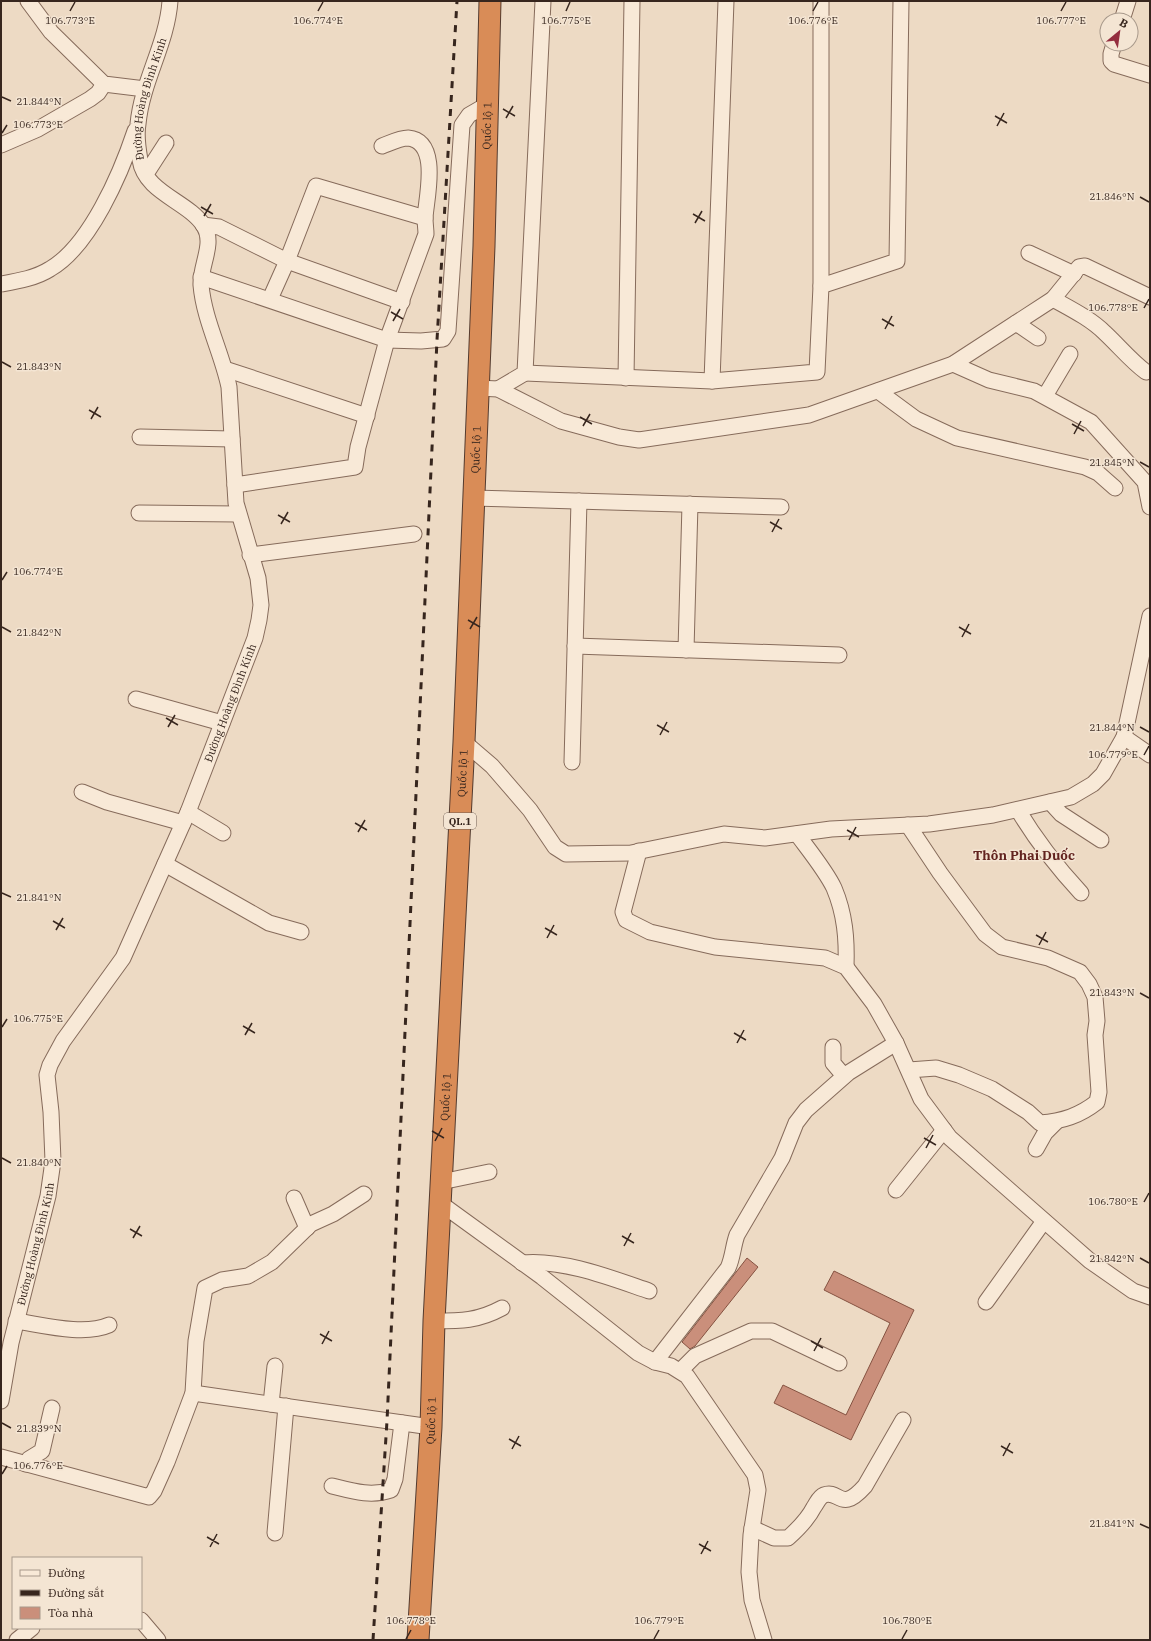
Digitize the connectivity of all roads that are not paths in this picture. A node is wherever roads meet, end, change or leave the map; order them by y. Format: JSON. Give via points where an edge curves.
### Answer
{"nodes":[{"id":1,"x":28,"y":1,"type":"edge"},
{"id":2,"x":170,"y":1,"type":"edge"},
{"id":3,"x":490,"y":1,"type":"edge"},
{"id":4,"x":543,"y":1,"type":"edge"},
{"id":5,"x":632,"y":1,"type":"edge"},
{"id":6,"x":726,"y":1,"type":"edge"},
{"id":7,"x":821,"y":1,"type":"edge"},
{"id":8,"x":901,"y":1,"type":"edge"},
{"id":9,"x":1128,"y":1,"type":"edge"},
{"id":10,"x":1125,"y":12,"type":"edge"},
{"id":11,"x":1112,"y":52,"type":"edge"},
{"id":12,"x":1150,"y":75,"type":"edge"},
{"id":13,"x":104,"y":84,"type":"junction"},
{"id":14,"x":145,"y":90,"type":"junction"},
{"id":15,"x":488,"y":104,"type":"junction"},
{"id":16,"x":138,"y":124,"type":"junction"},
{"id":17,"x":166,"y":143,"type":"dead end"},
{"id":18,"x":1,"y":145,"type":"edge"},
{"id":19,"x":382,"y":146,"type":"dead end"},
{"id":20,"x":146,"y":174,"type":"junction"},
{"id":21,"x":426,"y":218,"type":"junction"},
{"id":22,"x":203,"y":225,"type":"junction"},
{"id":23,"x":1029,"y":253,"type":"dead end"},
{"id":24,"x":287,"y":261,"type":"junction"},
{"id":25,"x":1074,"y":274,"type":"junction"},
{"id":26,"x":201,"y":277,"type":"junction"},
{"id":27,"x":1,"y":284,"type":"edge"},
{"id":28,"x":821,"y":286,"type":"junction"},
{"id":29,"x":1150,"y":297,"type":"edge"},
{"id":30,"x":270,"y":299,"type":"junction"},
{"id":31,"x":1053,"y":299,"type":"junction"},
{"id":32,"x":402,"y":302,"type":"junction"},
{"id":33,"x":1016,"y":323,"type":"junction"},
{"id":34,"x":1038,"y":338,"type":"dead end"},
{"id":35,"x":387,"y":340,"type":"junction"},
{"id":36,"x":1070,"y":354,"type":"dead end"},
{"id":37,"x":953,"y":364,"type":"junction"},
{"id":38,"x":225,"y":369,"type":"junction"},
{"id":39,"x":1146,"y":372,"type":"dead end"},
{"id":40,"x":525,"y":373,"type":"junction"},
{"id":41,"x":626,"y":378,"type":"junction"},
{"id":42,"x":712,"y":381,"type":"junction"},
{"id":43,"x":488,"y":388,"type":"junction"},
{"id":44,"x":878,"y":391,"type":"junction"},
{"id":45,"x":1046,"y":396,"type":"junction"},
{"id":46,"x":368,"y":416,"type":"junction"},
{"id":47,"x":140,"y":438,"type":"dead end"},
{"id":48,"x":232,"y":439,"type":"junction"},
{"id":49,"x":1148,"y":481,"type":"edge"},
{"id":50,"x":235,"y":485,"type":"junction"},
{"id":51,"x":1115,"y":488,"type":"dead end"},
{"id":52,"x":473,"y":498,"type":"junction"},
{"id":53,"x":579,"y":501,"type":"junction"},
{"id":54,"x":690,"y":504,"type":"junction"},
{"id":55,"x":1150,"y":506,"type":"edge"},
{"id":56,"x":781,"y":507,"type":"dead end"},
{"id":57,"x":139,"y":513,"type":"dead end"},
{"id":58,"x":238,"y":514,"type":"junction"},
{"id":59,"x":414,"y":534,"type":"dead end"},
{"id":60,"x":250,"y":555,"type":"junction"},
{"id":61,"x":1150,"y":616,"type":"edge"},
{"id":62,"x":575,"y":646,"type":"junction"},
{"id":63,"x":686,"y":650,"type":"junction"},
{"id":64,"x":839,"y":655,"type":"dead end"},
{"id":65,"x":136,"y":699,"type":"dead end"},
{"id":66,"x":222,"y":723,"type":"junction"},
{"id":67,"x":1124,"y":737,"type":"junction"},
{"id":68,"x":464,"y":742,"type":"junction"},
{"id":69,"x":1150,"y":755,"type":"edge"},
{"id":70,"x":572,"y":762,"type":"dead end"},
{"id":71,"x":82,"y":792,"type":"dead end"},
{"id":72,"x":1050,"y":802,"type":"junction"},
{"id":73,"x":1018,"y":810,"type":"junction"},
{"id":74,"x":185,"y":818,"type":"junction"},
{"id":75,"x":908,"y":825,"type":"junction"},
{"id":76,"x":223,"y":833,"type":"dead end"},
{"id":77,"x":797,"y":834,"type":"junction"},
{"id":78,"x":1101,"y":840,"type":"dead end"},
{"id":79,"x":639,"y":851,"type":"junction"},
{"id":80,"x":165,"y":864,"type":"junction"},
{"id":81,"x":1081,"y":893,"type":"dead end"},
{"id":82,"x":301,"y":932,"type":"dead end"},
{"id":83,"x":846,"y":967,"type":"junction"},
{"id":84,"x":896,"y":1043,"type":"junction"},
{"id":85,"x":833,"y":1047,"type":"dead end"},
{"id":86,"x":909,"y":1070,"type":"junction"},
{"id":87,"x":844,"y":1076,"type":"junction"},
{"id":88,"x":1056,"y":1122,"type":"junction"},
{"id":89,"x":944,"y":1130,"type":"junction"},
{"id":90,"x":1036,"y":1149,"type":"dead end"},
{"id":91,"x":489,"y":1172,"type":"dead end"},
{"id":92,"x":441,"y":1182,"type":"junction"},
{"id":93,"x":896,"y":1190,"type":"dead end"},
{"id":94,"x":364,"y":1194,"type":"dead end"},
{"id":95,"x":294,"y":1198,"type":"dead end"},
{"id":96,"x":440,"y":1203,"type":"junction"},
{"id":97,"x":1044,"y":1221,"type":"junction"},
{"id":98,"x":307,"y":1228,"type":"junction"},
{"id":99,"x":522,"y":1263,"type":"junction"},
{"id":100,"x":649,"y":1291,"type":"dead end"},
{"id":101,"x":1150,"y":1297,"type":"edge"},
{"id":102,"x":986,"y":1302,"type":"dead end"},
{"id":103,"x":502,"y":1308,"type":"dead end"},
{"id":104,"x":16,"y":1321,"type":"junction"},
{"id":105,"x":434,"y":1321,"type":"junction"},
{"id":106,"x":109,"y":1325,"type":"dead end"},
{"id":107,"x":655,"y":1362,"type":"junction"},
{"id":108,"x":839,"y":1363,"type":"dead end"},
{"id":109,"x":275,"y":1366,"type":"dead end"},
{"id":110,"x":680,"y":1371,"type":"junction"},
{"id":111,"x":193,"y":1393,"type":"junction"},
{"id":112,"x":1,"y":1401,"type":"edge"},
{"id":113,"x":271,"y":1404,"type":"junction"},
{"id":114,"x":286,"y":1406,"type":"junction"},
{"id":115,"x":52,"y":1408,"type":"dead end"},
{"id":116,"x":903,"y":1420,"type":"dead end"},
{"id":117,"x":402,"y":1423,"type":"junction"},
{"id":118,"x":431,"y":1427,"type":"junction"},
{"id":119,"x":1,"y":1457,"type":"edge"},
{"id":120,"x":26,"y":1464,"type":"junction"},
{"id":121,"x":332,"y":1486,"type":"dead end"},
{"id":122,"x":752,"y":1528,"type":"junction"},
{"id":123,"x":274,"y":1533,"type":"dead end"},
{"id":124,"x":142,"y":1621,"type":"edge"},
{"id":125,"x":31,"y":1629,"type":"edge"},
{"id":126,"x":17,"y":1640,"type":"edge"},
{"id":127,"x":158,"y":1640,"type":"edge"},
{"id":128,"x":418,"y":1640,"type":"edge"},
{"id":129,"x":764,"y":1640,"type":"edge"}],
"edges":[{"from":1,"to":13,"type":"street","via":[[51,32]]},
{"from":2,"to":14,"type":"street","name":"Đường Hoàng Đình Kinh","via":[[164,37]]},
{"from":3,"to":15,"type":"highway","name":"Quốc lộ 1","number":"QL.1"},
{"from":4,"to":40,"type":"street"},
{"from":5,"to":41,"type":"street"},
{"from":6,"to":42,"type":"street"},
{"from":7,"to":28,"type":"street"},
{"from":8,"to":28,"type":"street","via":[[897,261]]},
{"from":9,"to":10,"type":"street"},
{"from":11,"to":12,"type":"street","via":[[1114,64]]},
{"from":13,"to":14,"type":"street"},
{"from":13,"to":18,"type":"street","via":[[90,99],[38,129]]},
{"from":14,"to":16,"type":"street","name":"Đường Hoàng Đình Kinh"},
{"from":15,"to":35,"type":"street","via":[[469,115],[462,125],[447,333],[443,339],[436,340]]},
{"from":15,"to":43,"type":"highway","name":"Quốc lộ 1","number":"QL.1"},
{"from":16,"to":20,"type":"street","name":"Đường Hoàng Đình Kinh","via":[[140,162]]},
{"from":16,"to":27,"type":"street","via":[[94,223],[73,252],[51,269],[35,276]]},
{"from":17,"to":20,"type":"street"},
{"from":19,"to":21,"type":"street","via":[[408,138],[416,140],[424,148],[430,171]]},
{"from":20,"to":22,"type":"street","name":"Đường Hoàng Đình Kinh","via":[[152,183],[197,217]]},
{"from":21,"to":24,"type":"street","via":[[316,186]]},
{"from":21,"to":32,"type":"street","via":[[425,239]]},
{"from":22,"to":24,"type":"street","via":[[219,227]]},
{"from":22,"to":26,"type":"street","name":"Đường Hoàng Đình Kinh","via":[[207,231],[208,250]]},
{"from":23,"to":25,"type":"street"},
{"from":24,"to":30,"type":"street"},
{"from":24,"to":32,"type":"street"},
{"from":25,"to":29,"type":"street","via":[[1079,267],[1085,266]]},
{"from":25,"to":31,"type":"street"},
{"from":26,"to":30,"type":"street"},
{"from":26,"to":38,"type":"street","name":"Đường Hoàng Đình Kinh","via":[[203,299]]},
{"from":28,"to":42,"type":"street","via":[[817,372]]},
{"from":30,"to":35,"type":"street"},
{"from":31,"to":33,"type":"street"},
{"from":31,"to":39,"type":"street","via":[[1104,332]]},
{"from":32,"to":35,"type":"street"},
{"from":33,"to":34,"type":"street"},
{"from":33,"to":37,"type":"street"},
{"from":35,"to":46,"type":"street"},
{"from":36,"to":45,"type":"street"},
{"from":37,"to":44,"type":"street"},
{"from":37,"to":45,"type":"street","via":[[990,380]]},
{"from":38,"to":46,"type":"street"},
{"from":38,"to":48,"type":"street","name":"Đường Hoàng Đình Kinh"},
{"from":40,"to":41,"type":"street"},
{"from":40,"to":43,"type":"street"},
{"from":41,"to":42,"type":"street"},
{"from":43,"to":44,"type":"street","via":[[561,421],[639,440],[809,415]]},
{"from":43,"to":52,"type":"highway","name":"Quốc lộ 1","number":"QL.1"},
{"from":44,"to":51,"type":"street","via":[[916,419],[957,438],[1085,467],[1098,473]]},
{"from":45,"to":49,"type":"street","via":[[1091,422]]},
{"from":46,"to":50,"type":"street","via":[[358,447],[355,467]]},
{"from":47,"to":48,"type":"street"},
{"from":48,"to":50,"type":"street","name":"Đường Hoàng Đình Kinh"},
{"from":49,"to":55,"type":"street"},
{"from":50,"to":58,"type":"street","name":"Đường Hoàng Đình Kinh"},
{"from":52,"to":53,"type":"street"},
{"from":52,"to":68,"type":"highway","name":"Quốc lộ 1","number":"QL.1"},
{"from":53,"to":54,"type":"street"},
{"from":53,"to":62,"type":"street"},
{"from":54,"to":56,"type":"street"},
{"from":54,"to":63,"type":"street"},
{"from":57,"to":58,"type":"street"},
{"from":58,"to":60,"type":"street","name":"Đường Hoàng Đình Kinh"},
{"from":59,"to":60,"type":"street"},
{"from":60,"to":66,"type":"street","name":"Đường Hoàng Đình Kinh","via":[[258,578],[261,605],[259,620],[255,638]]},
{"from":61,"to":67,"type":"street"},
{"from":62,"to":63,"type":"street"},
{"from":62,"to":70,"type":"street"},
{"from":63,"to":64,"type":"street"},
{"from":65,"to":66,"type":"street"},
{"from":66,"to":74,"type":"street","name":"Đường Hoàng Đình Kinh"},
{"from":67,"to":69,"type":"street"},
{"from":67,"to":72,"type":"street","via":[[1103,774],[1093,784],[1071,797]]},
{"from":68,"to":79,"type":"street","via":[[492,766],[530,810],[555,847],[566,854]]},
{"from":68,"to":92,"type":"highway","name":"Quốc lộ 1","number":"QL.1"},
{"from":71,"to":74,"type":"street","via":[[107,802]]},
{"from":72,"to":73,"type":"street"},
{"from":72,"to":78,"type":"street","via":[[1060,814]]},
{"from":73,"to":75,"type":"street"},
{"from":73,"to":81,"type":"street","via":[[1056,866]]},
{"from":74,"to":76,"type":"street"},
{"from":74,"to":80,"type":"street","name":"Đường Hoàng Đình Kinh"},
{"from":75,"to":77,"type":"street","via":[[831,829]]},
{"from":75,"to":88,"type":"street","via":[[985,934],[1002,947],[1048,958],[1080,972],[1089,984],[1095,997],[1097,1021],[1097,1102],[1082,1113]]},
{"from":77,"to":79,"type":"street","via":[[766,838],[724,834]]},
{"from":77,"to":83,"type":"street","via":[[833,887],[844,917],[847,940]]},
{"from":79,"to":83,"type":"street","via":[[623,912],[626,920],[650,932],[715,948],[826,958]]},
{"from":80,"to":82,"type":"street","via":[[270,923]]},
{"from":80,"to":104,"type":"street","name":"Đường Hoàng Đình Kinh","via":[[123,958],[63,1041],[47,1075],[53,1161],[48,1196]]},
{"from":83,"to":84,"type":"street","via":[[874,1004]]},
{"from":84,"to":86,"type":"street"},
{"from":84,"to":87,"type":"street"},
{"from":85,"to":87,"type":"street","via":[[833,1063]]},
{"from":86,"to":88,"type":"street","via":[[936,1068],[959,1075],[992,1089],[1028,1112],[1040,1123]]},
{"from":86,"to":89,"type":"street","via":[[921,1099]]},
{"from":87,"to":107,"type":"street","via":[[818,1097],[796,1123],[782,1158],[737,1235],[728,1268]]},
{"from":88,"to":90,"type":"street","via":[[1045,1133]]},
{"from":89,"to":93,"type":"street"},
{"from":89,"to":97,"type":"street"},
{"from":91,"to":92,"type":"street"},
{"from":92,"to":96,"type":"highway","name":"Quốc lộ 1","number":"QL.1"},
{"from":94,"to":98,"type":"street"},
{"from":95,"to":98,"type":"street"},
{"from":96,"to":99,"type":"street"},
{"from":96,"to":105,"type":"highway","name":"Quốc lộ 1","number":"QL.1"},
{"from":97,"to":101,"type":"street","via":[[1090,1261],[1133,1291]]},
{"from":97,"to":102,"type":"street"},
{"from":98,"to":111,"type":"street","via":[[272,1262],[248,1276],[222,1280],[205,1288],[196,1341]]},
{"from":99,"to":100,"type":"street","via":[[536,1262],[577,1268]]},
{"from":99,"to":107,"type":"street","via":[[620,1340]]},
{"from":103,"to":105,"type":"street","via":[[475,1319]]},
{"from":104,"to":106,"type":"street","via":[[87,1330]]},
{"from":104,"to":112,"type":"street","name":"Đường Hoàng Đình Kinh"},
{"from":105,"to":118,"type":"highway","name":"Quốc lộ 1","number":"QL.1"},
{"from":107,"to":110,"type":"street"},
{"from":108,"to":110,"type":"street","via":[[772,1331],[751,1331],[695,1356]]},
{"from":109,"to":113,"type":"street"},
{"from":110,"to":122,"type":"street","via":[[687,1376],[756,1475],[758,1490]]},
{"from":111,"to":113,"type":"street"},
{"from":111,"to":120,"type":"street","via":[[167,1462],[149,1497]]},
{"from":113,"to":114,"type":"street"},
{"from":114,"to":117,"type":"street"},
{"from":114,"to":123,"type":"street"},
{"from":115,"to":120,"type":"street","via":[[42,1451]]},
{"from":116,"to":122,"type":"street","via":[[865,1486],[849,1500],[824,1495],[818,1499],[801,1526],[788,1538],[774,1538]]},
{"from":117,"to":118,"type":"street"},
{"from":117,"to":121,"type":"street","via":[[395,1479],[391,1490],[364,1494]]},
{"from":118,"to":128,"type":"highway","name":"Quốc lộ 1","number":"QL.1"},
{"from":119,"to":120,"type":"street"},
{"from":122,"to":129,"type":"street","via":[[749,1572],[752,1600]]},
{"from":124,"to":127,"type":"street"},
{"from":125,"to":126,"type":"street"}]}
